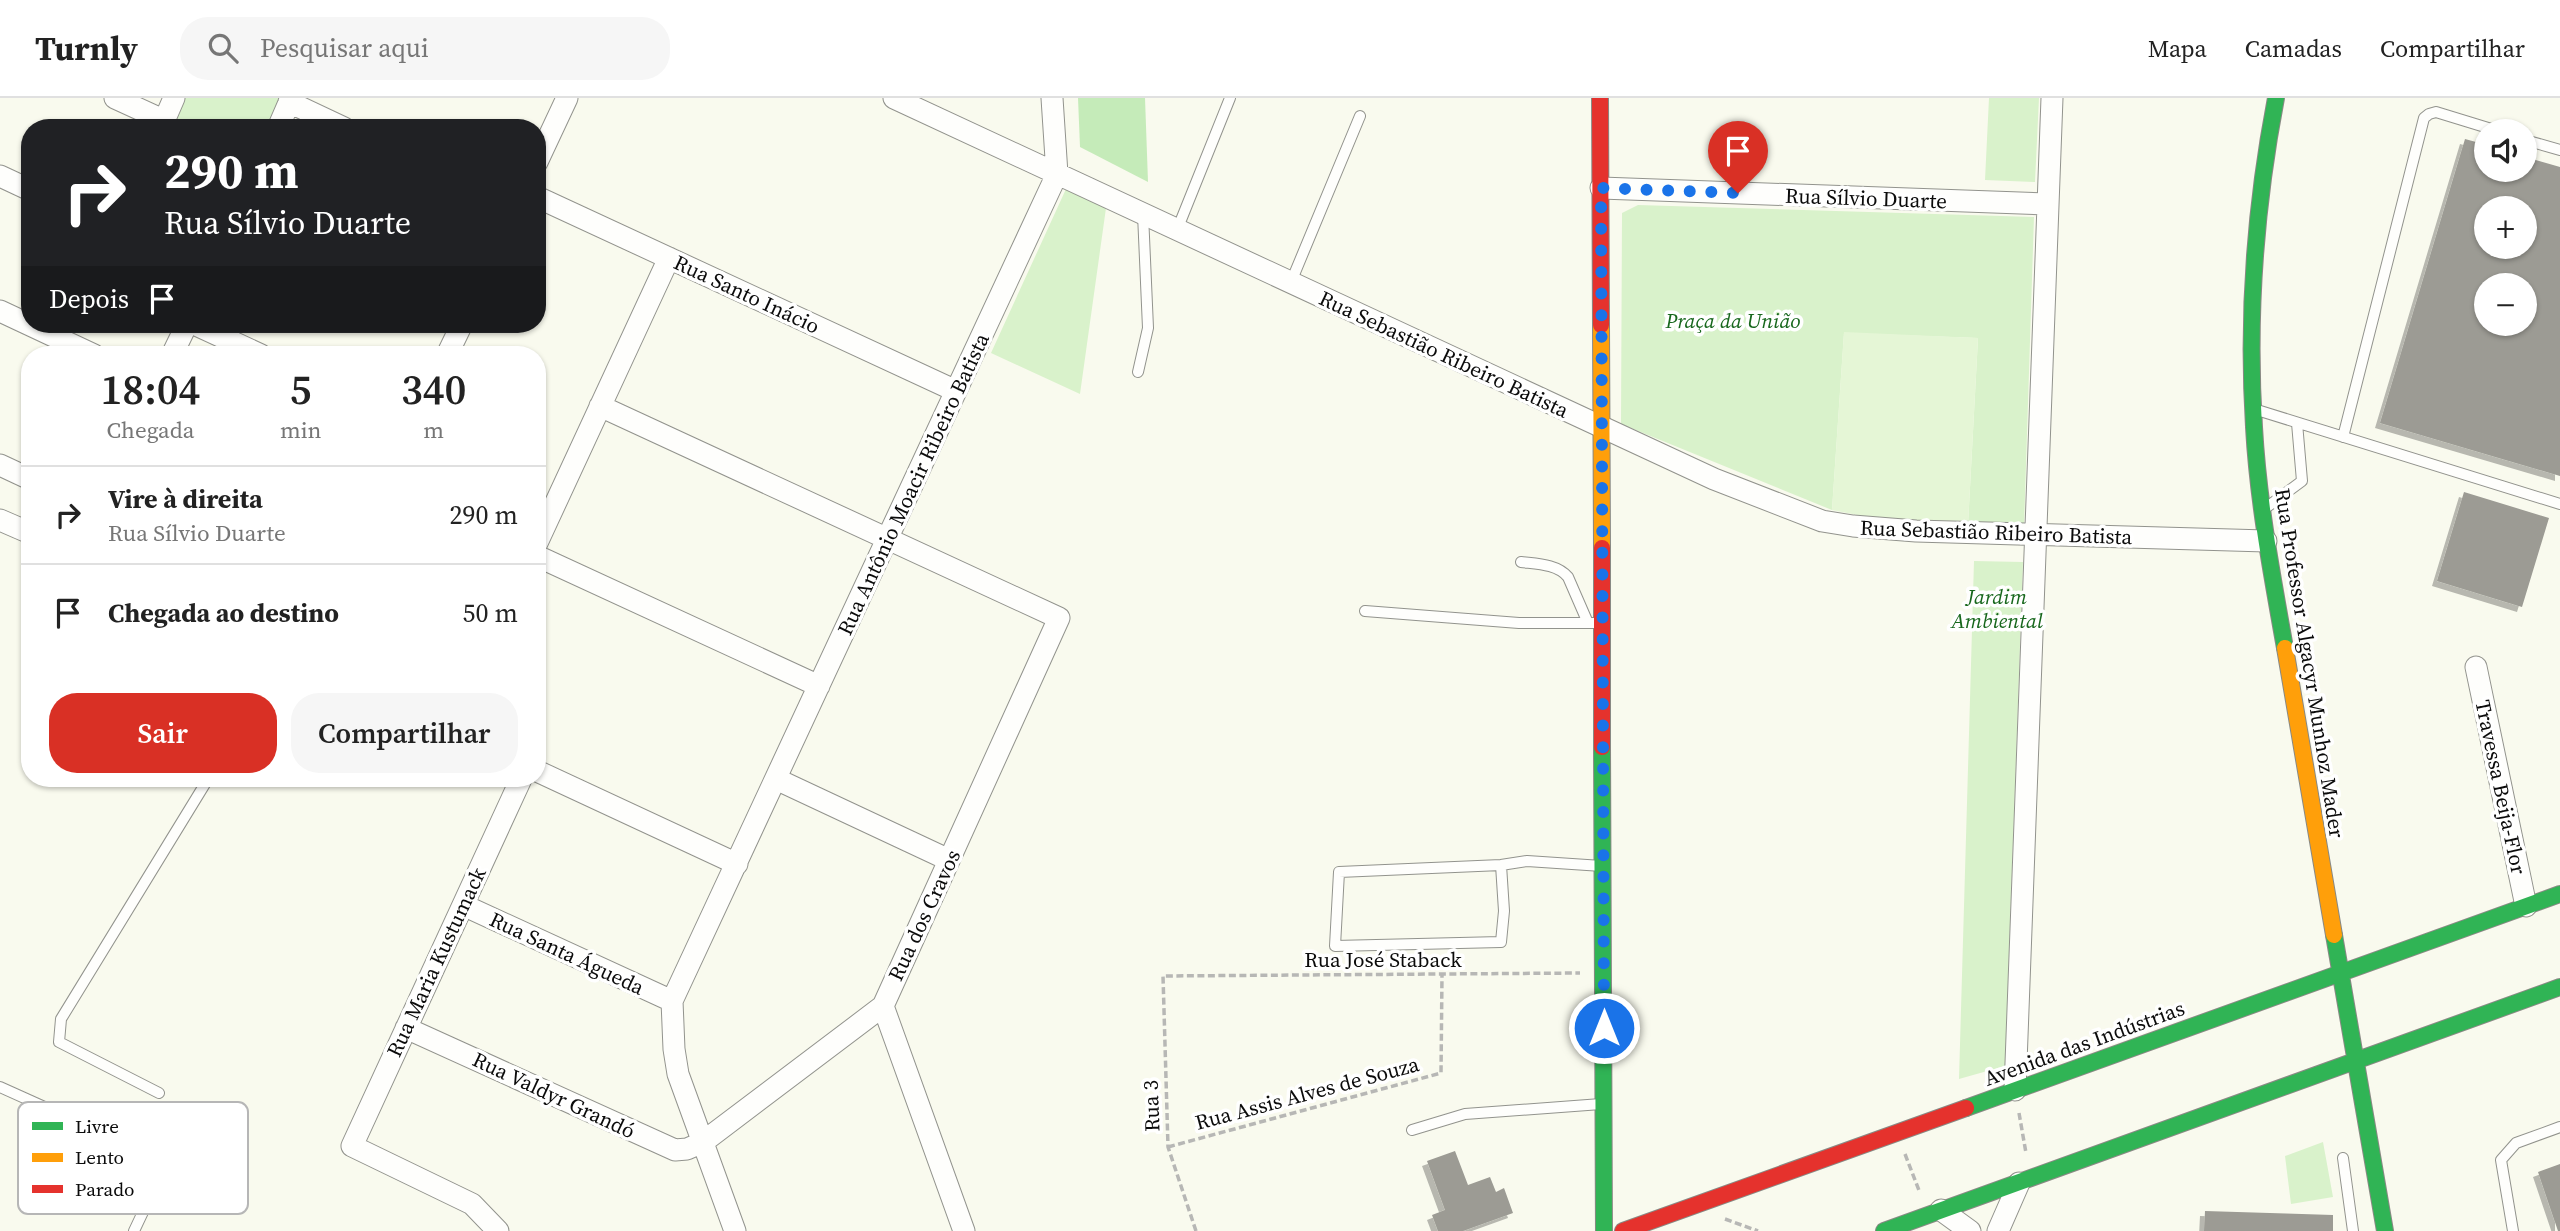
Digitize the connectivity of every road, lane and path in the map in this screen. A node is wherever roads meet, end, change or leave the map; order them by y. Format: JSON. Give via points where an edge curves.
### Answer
{"nodes":[{"id":1,"x":115,"y":98,"type":"edge"},
{"id":2,"x":174,"y":98,"type":"edge"},
{"id":3,"x":567,"y":98,"type":"edge"},
{"id":4,"x":894,"y":98,"type":"edge"},
{"id":5,"x":1052,"y":98,"type":"edge"},
{"id":6,"x":1230,"y":98,"type":"edge"},
{"id":7,"x":1600,"y":98,"type":"edge"},
{"id":8,"x":2052,"y":98,"type":"edge"},
{"id":9,"x":2276,"y":98,"type":"edge"},
{"id":10,"x":290,"y":100,"type":"edge"},
{"id":11,"x":1360,"y":116,"type":"dead end"},
{"id":12,"x":153,"y":119,"type":"edge"},
{"id":13,"x":164,"y":119,"type":"edge"},
{"id":14,"x":282,"y":119,"type":"edge"},
{"id":15,"x":327,"y":119,"type":"edge"},
{"id":16,"x":2474,"y":124,"type":"edge"},
{"id":17,"x":546,"y":143,"type":"edge"},
{"id":18,"x":2537,"y":143,"type":"edge"},
{"id":19,"x":2560,"y":150,"type":"edge"},
{"id":20,"x":1057,"y":174,"type":"junction"},
{"id":21,"x":0,"y":176,"type":"edge"},
{"id":22,"x":21,"y":186,"type":"edge"},
{"id":23,"x":1601,"y":188,"type":"junction"},
{"id":24,"x":546,"y":201,"type":"edge"},
{"id":25,"x":2048,"y":204,"type":"junction"},
{"id":26,"x":1143,"y":214,"type":"junction"},
{"id":27,"x":1177,"y":230,"type":"junction"},
{"id":28,"x":669,"y":258,"type":"junction"},
{"id":29,"x":1291,"y":282,"type":"junction"},
{"id":30,"x":0,"y":311,"type":"edge"},
{"id":31,"x":21,"y":321,"type":"edge"},
{"id":32,"x":47,"y":333,"type":"edge"},
{"id":33,"x":213,"y":333,"type":"edge"},
{"id":34,"x":75,"y":346,"type":"edge"},
{"id":35,"x":242,"y":346,"type":"edge"},
{"id":36,"x":1138,"y":372,"type":"dead end"},
{"id":37,"x":956,"y":391,"type":"junction"},
{"id":38,"x":600,"y":406,"type":"junction"},
{"id":39,"x":2251,"y":408,"type":"junction"},
{"id":40,"x":2297,"y":423,"type":"junction"},
{"id":41,"x":1602,"y":427,"type":"junction"},
{"id":42,"x":2343,"y":437,"type":"junction"},
{"id":43,"x":0,"y":465,"type":"edge"},
{"id":44,"x":21,"y":475,"type":"edge"},
{"id":45,"x":2560,"y":504,"type":"edge"},
{"id":46,"x":2262,"y":510,"type":"junction"},
{"id":47,"x":0,"y":520,"type":"edge"},
{"id":48,"x":546,"y":523,"type":"edge"},
{"id":49,"x":21,"y":529,"type":"edge"},
{"id":50,"x":2036,"y":534,"type":"junction"},
{"id":51,"x":888,"y":539,"type":"junction"},
{"id":52,"x":2266,"y":541,"type":"junction"},
{"id":53,"x":546,"y":560,"type":"edge"},
{"id":54,"x":1521,"y":562,"type":"dead end"},
{"id":55,"x":1365,"y":611,"type":"dead end"},
{"id":56,"x":1595,"y":623,"type":"junction"},
{"id":57,"x":2476,"y":667,"type":"dead end"},
{"id":58,"x":819,"y":686,"type":"junction"},
{"id":59,"x":546,"y":775,"type":"edge"},
{"id":60,"x":776,"y":779,"type":"junction"},
{"id":61,"x":203,"y":787,"type":"edge"},
{"id":62,"x":517,"y":787,"type":"edge"},
{"id":63,"x":949,"y":860,"type":"junction"},
{"id":64,"x":737,"y":864,"type":"junction"},
{"id":65,"x":1500,"y":865,"type":"junction"},
{"id":66,"x":1603,"y":866,"type":"junction"},
{"id":67,"x":2560,"y":894,"type":"edge"},
{"id":68,"x":463,"y":905,"type":"junction"},
{"id":69,"x":2526,"y":906,"type":"junction"},
{"id":70,"x":1603,"y":973,"type":"junction"},
{"id":71,"x":2341,"y":973,"type":"junction"},
{"id":72,"x":1442,"y":975,"type":"junction"},
{"id":73,"x":1163,"y":976,"type":"joint"},
{"id":74,"x":2560,"y":988,"type":"edge"},
{"id":75,"x":672,"y":1001,"type":"junction"},
{"id":76,"x":883,"y":1006,"type":"junction"},
{"id":77,"x":406,"y":1028,"type":"junction"},
{"id":78,"x":2356,"y":1062,"type":"junction"},
{"id":79,"x":0,"y":1087,"type":"edge"},
{"id":80,"x":2015,"y":1090,"type":"junction"},
{"id":81,"x":159,"y":1093,"type":"dead end"},
{"id":82,"x":34,"y":1102,"type":"edge"},
{"id":83,"x":1604,"y":1103,"type":"junction"},
{"id":84,"x":2560,"y":1127,"type":"edge"},
{"id":85,"x":1412,"y":1130,"type":"dead end"},
{"id":86,"x":1897,"y":1133,"type":"junction"},
{"id":87,"x":702,"y":1142,"type":"junction"},
{"id":88,"x":1168,"y":1147,"type":"junction"},
{"id":89,"x":2343,"y":1158,"type":"dead end"},
{"id":90,"x":2025,"y":1181,"type":"junction"},
{"id":91,"x":1935,"y":1213,"type":"junction"},
{"id":92,"x":142,"y":1214,"type":"edge"},
{"id":93,"x":134,"y":1231,"type":"edge"},
{"id":94,"x":498,"y":1231,"type":"edge"},
{"id":95,"x":735,"y":1231,"type":"edge"},
{"id":96,"x":964,"y":1231,"type":"edge"},
{"id":97,"x":1196,"y":1231,"type":"edge"},
{"id":98,"x":1604,"y":1231,"type":"edge"},
{"id":99,"x":1623,"y":1231,"type":"edge"},
{"id":100,"x":1884,"y":1231,"type":"edge"},
{"id":101,"x":1970,"y":1231,"type":"edge"},
{"id":102,"x":1998,"y":1231,"type":"edge"},
{"id":103,"x":2353,"y":1231,"type":"edge"},
{"id":104,"x":2385,"y":1231,"type":"edge"},
{"id":105,"x":2513,"y":1231,"type":"edge"}],
"edges":[{"from":1,"to":12,"type":"street"},
{"from":2,"to":13,"type":"street"},
{"from":3,"to":17,"type":"street"},
{"from":4,"to":20,"type":"street","name":"Rua Sebastião Ribeiro Batista"},
{"from":5,"to":20,"type":"street","name":"Rua Antônio Moacir Ribeiro Batista"},
{"from":6,"to":27,"type":"lane"},
{"from":7,"to":23,"type":"street"},
{"from":8,"to":25,"type":"street"},
{"from":9,"to":39,"type":"street","name":"Rua Professor Algacyr Munhoz Mader","via":[[2252,262]]},
{"from":10,"to":14,"type":"street"},
{"from":10,"to":15,"type":"street"},
{"from":11,"to":29,"type":"lane"},
{"from":16,"to":42,"type":"lane","via":[[2436,112],[2424,118]]},
{"from":18,"to":19,"type":"lane"},
{"from":20,"to":26,"type":"street","name":"Rua Sebastião Ribeiro Batista"},
{"from":20,"to":37,"type":"street","name":"Rua Antônio Moacir Ribeiro Batista"},
{"from":21,"to":22,"type":"street"},
{"from":23,"to":25,"type":"street","name":"Rua Sílvio Duarte"},
{"from":23,"to":41,"type":"street"},
{"from":24,"to":28,"type":"street","name":"Rua Santo Inácio"},
{"from":25,"to":50,"type":"street"},
{"from":26,"to":27,"type":"street","name":"Rua Sebastião Ribeiro Batista"},
{"from":26,"to":36,"type":"lane","via":[[1148,328]]},
{"from":27,"to":29,"type":"street","name":"Rua Sebastião Ribeiro Batista"},
{"from":28,"to":37,"type":"street","name":"Rua Santo Inácio"},
{"from":28,"to":38,"type":"street"},
{"from":29,"to":41,"type":"street","name":"Rua Sebastião Ribeiro Batista"},
{"from":30,"to":31,"type":"street"},
{"from":32,"to":34,"type":"street"},
{"from":33,"to":35,"type":"street"},
{"from":37,"to":51,"type":"street","name":"Rua Antônio Moacir Ribeiro Batista"},
{"from":38,"to":48,"type":"street"},
{"from":38,"to":51,"type":"street"},
{"from":39,"to":40,"type":"lane"},
{"from":39,"to":46,"type":"street","name":"Rua Professor Algacyr Munhoz Mader"},
{"from":40,"to":42,"type":"lane"},
{"from":40,"to":46,"type":"lane","via":[[2302,481]]},
{"from":41,"to":50,"type":"street","name":"Rua Sebastião Ribeiro Batista","via":[[1746,493],[1822,521],[1905,531]]},
{"from":41,"to":56,"type":"street"},
{"from":42,"to":45,"type":"lane"},
{"from":43,"to":44,"type":"street"},
{"from":46,"to":52,"type":"street","name":"Rua Professor Algacyr Munhoz Mader"},
{"from":47,"to":49,"type":"street"},
{"from":50,"to":52,"type":"street","name":"Rua Sebastião Ribeiro Batista"},
{"from":50,"to":80,"type":"street"},
{"from":51,"to":58,"type":"street","name":"Rua Antônio Moacir Ribeiro Batista"},
{"from":51,"to":63,"type":"street","name":"Rua dos Cravos","via":[[1059,618]]},
{"from":52,"to":71,"type":"street","name":"Rua Professor Algacyr Munhoz Mader"},
{"from":53,"to":58,"type":"street"},
{"from":54,"to":56,"type":"lane","via":[[1563,571]]},
{"from":55,"to":56,"type":"lane"},
{"from":56,"to":66,"type":"street"},
{"from":57,"to":69,"type":"street","name":"Travessa Beija-Flor"},
{"from":58,"to":60,"type":"street","name":"Rua Antônio Moacir Ribeiro Batista"},
{"from":59,"to":64,"type":"street"},
{"from":60,"to":63,"type":"street"},
{"from":60,"to":64,"type":"street","name":"Rua Antônio Moacir Ribeiro Batista"},
{"from":61,"to":81,"type":"lane","via":[[61,1019],[59,1042]]},
{"from":62,"to":68,"type":"street","name":"Rua Maria Kustumack"},
{"from":63,"to":76,"type":"street","name":"Rua dos Cravos"},
{"from":64,"to":75,"type":"street","name":"Rua Antônio Moacir Ribeiro Batista"},
{"from":65,"to":65,"type":"lane","via":[[1339,872],[1335,946],[1501,942]]},
{"from":65,"to":66,"type":"lane","via":[[1527,861]]},
{"from":66,"to":70,"type":"street"},
{"from":67,"to":69,"type":"street","name":"Avenida das Indústrias"},
{"from":68,"to":75,"type":"street","name":"Rua Santa Águeda"},
{"from":68,"to":77,"type":"street","name":"Rua Maria Kustumack"},
{"from":69,"to":71,"type":"street","name":"Avenida das Indústrias"},
{"from":70,"to":72,"type":"path","name":"Rua José Staback"},
{"from":70,"to":83,"type":"street"},
{"from":71,"to":78,"type":"street","name":"Rua Professor Algacyr Munhoz Mader"},
{"from":71,"to":80,"type":"street","name":"Avenida das Indústrias"},
{"from":72,"to":73,"type":"path","name":"Rua José Staback"},
{"from":72,"to":88,"type":"path","name":"Rua Assis Alves de Souza","via":[[1441,1073]]},
{"from":73,"to":88,"type":"path","name":"Rua 3"},
{"from":74,"to":78,"type":"street"},
{"from":75,"to":87,"type":"street","via":[[678,1073]]},
{"from":76,"to":87,"type":"street","name":"Rua dos Cravos"},
{"from":76,"to":96,"type":"street"},
{"from":77,"to":87,"type":"street","name":"Rua Valdyr Grandó","via":[[675,1150]]},
{"from":77,"to":94,"type":"street","name":"Rua Maria Kustumack","via":[[352,1146],[472,1205]]},
{"from":78,"to":90,"type":"street"},
{"from":78,"to":104,"type":"street","name":"Rua Professor Algacyr Munhoz Mader"},
{"from":79,"to":82,"type":"lane"},
{"from":80,"to":86,"type":"street","name":"Avenida das Indústrias"},
{"from":80,"to":90,"type":"path"},
{"from":83,"to":85,"type":"lane","via":[[1465,1114]]},
{"from":83,"to":98,"type":"street"},
{"from":84,"to":105,"type":"lane","via":[[2516,1143],[2501,1160]]},
{"from":86,"to":91,"type":"path"},
{"from":86,"to":99,"type":"street","name":"Avenida das Indústrias"},
{"from":87,"to":95,"type":"street"},
{"from":88,"to":97,"type":"path","name":"Rua 3"},
{"from":89,"to":103,"type":"lane"},
{"from":90,"to":91,"type":"street"},
{"from":90,"to":102,"type":"street"},
{"from":91,"to":100,"type":"street"},
{"from":91,"to":101,"type":"street"},
{"from":92,"to":93,"type":"lane"}]}
